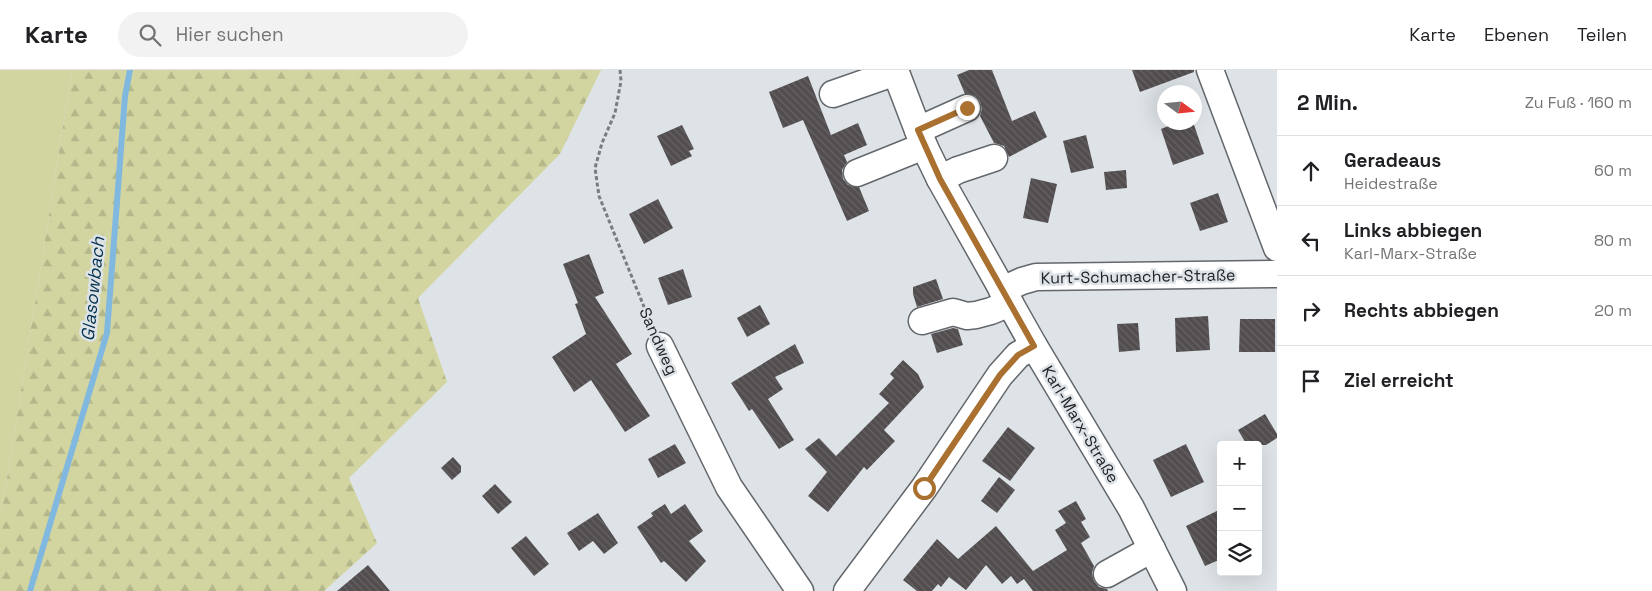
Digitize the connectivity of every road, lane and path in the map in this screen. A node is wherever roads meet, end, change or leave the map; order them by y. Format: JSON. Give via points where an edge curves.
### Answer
{"nodes":[{"id":1,"x":620,"y":70,"type":"edge"},
{"id":2,"x":1210,"y":70,"type":"edge"},
{"id":3,"x":895,"y":71,"type":"edge"},
{"id":4,"x":833,"y":94,"type":"dead end"},
{"id":5,"x":967,"y":108,"type":"dead end"},
{"id":6,"x":921,"y":138,"type":"junction"},
{"id":7,"x":994,"y":158,"type":"dead end"},
{"id":8,"x":857,"y":173,"type":"dead end"},
{"id":9,"x":940,"y":179,"type":"junction"},
{"id":10,"x":1277,"y":248,"type":"edge"},
{"id":11,"x":1277,"y":274,"type":"edge"},
{"id":12,"x":1006,"y":296,"type":"junction"},
{"id":13,"x":922,"y":321,"type":"dead end"},
{"id":14,"x":660,"y":346,"type":"joint"},
{"id":15,"x":1034,"y":346,"type":"junction"},
{"id":16,"x":1152,"y":549,"type":"junction"},
{"id":17,"x":1107,"y":574,"type":"dead end"},
{"id":18,"x":800,"y":591,"type":"edge"},
{"id":19,"x":847,"y":591,"type":"edge"},
{"id":20,"x":1173,"y":591,"type":"edge"}],
"edges":[{"from":1,"to":14,"type":"path","name":"Sandweg","via":[[622,81],[615,113],[595,168],[598,196]]},
{"from":2,"to":10,"type":"street"},
{"from":3,"to":4,"type":"street"},
{"from":3,"to":6,"type":"street","name":"Karl-Marx-Straße"},
{"from":5,"to":6,"type":"street"},
{"from":6,"to":8,"type":"street"},
{"from":6,"to":9,"type":"street","name":"Karl-Marx-Straße"},
{"from":7,"to":9,"type":"street"},
{"from":9,"to":12,"type":"street","name":"Karl-Marx-Straße"},
{"from":11,"to":12,"type":"street","name":"Kurt-Schumacher-Straße","via":[[1036,277],[1022,280]]},
{"from":12,"to":13,"type":"street","name":"Kurt-Schumacher-Straße","via":[[991,311],[967,316],[953,312]]},
{"from":12,"to":15,"type":"street","name":"Karl-Marx-Straße"},
{"from":14,"to":18,"type":"street","name":"Sandweg","via":[[729,487]]},
{"from":15,"to":16,"type":"street","name":"Karl-Marx-Straße"},
{"from":15,"to":19,"type":"street","via":[[1018,355],[1000,375],[924,488]]},
{"from":16,"to":17,"type":"street"},
{"from":16,"to":20,"type":"street","name":"Karl-Marx-Straße"}]}
